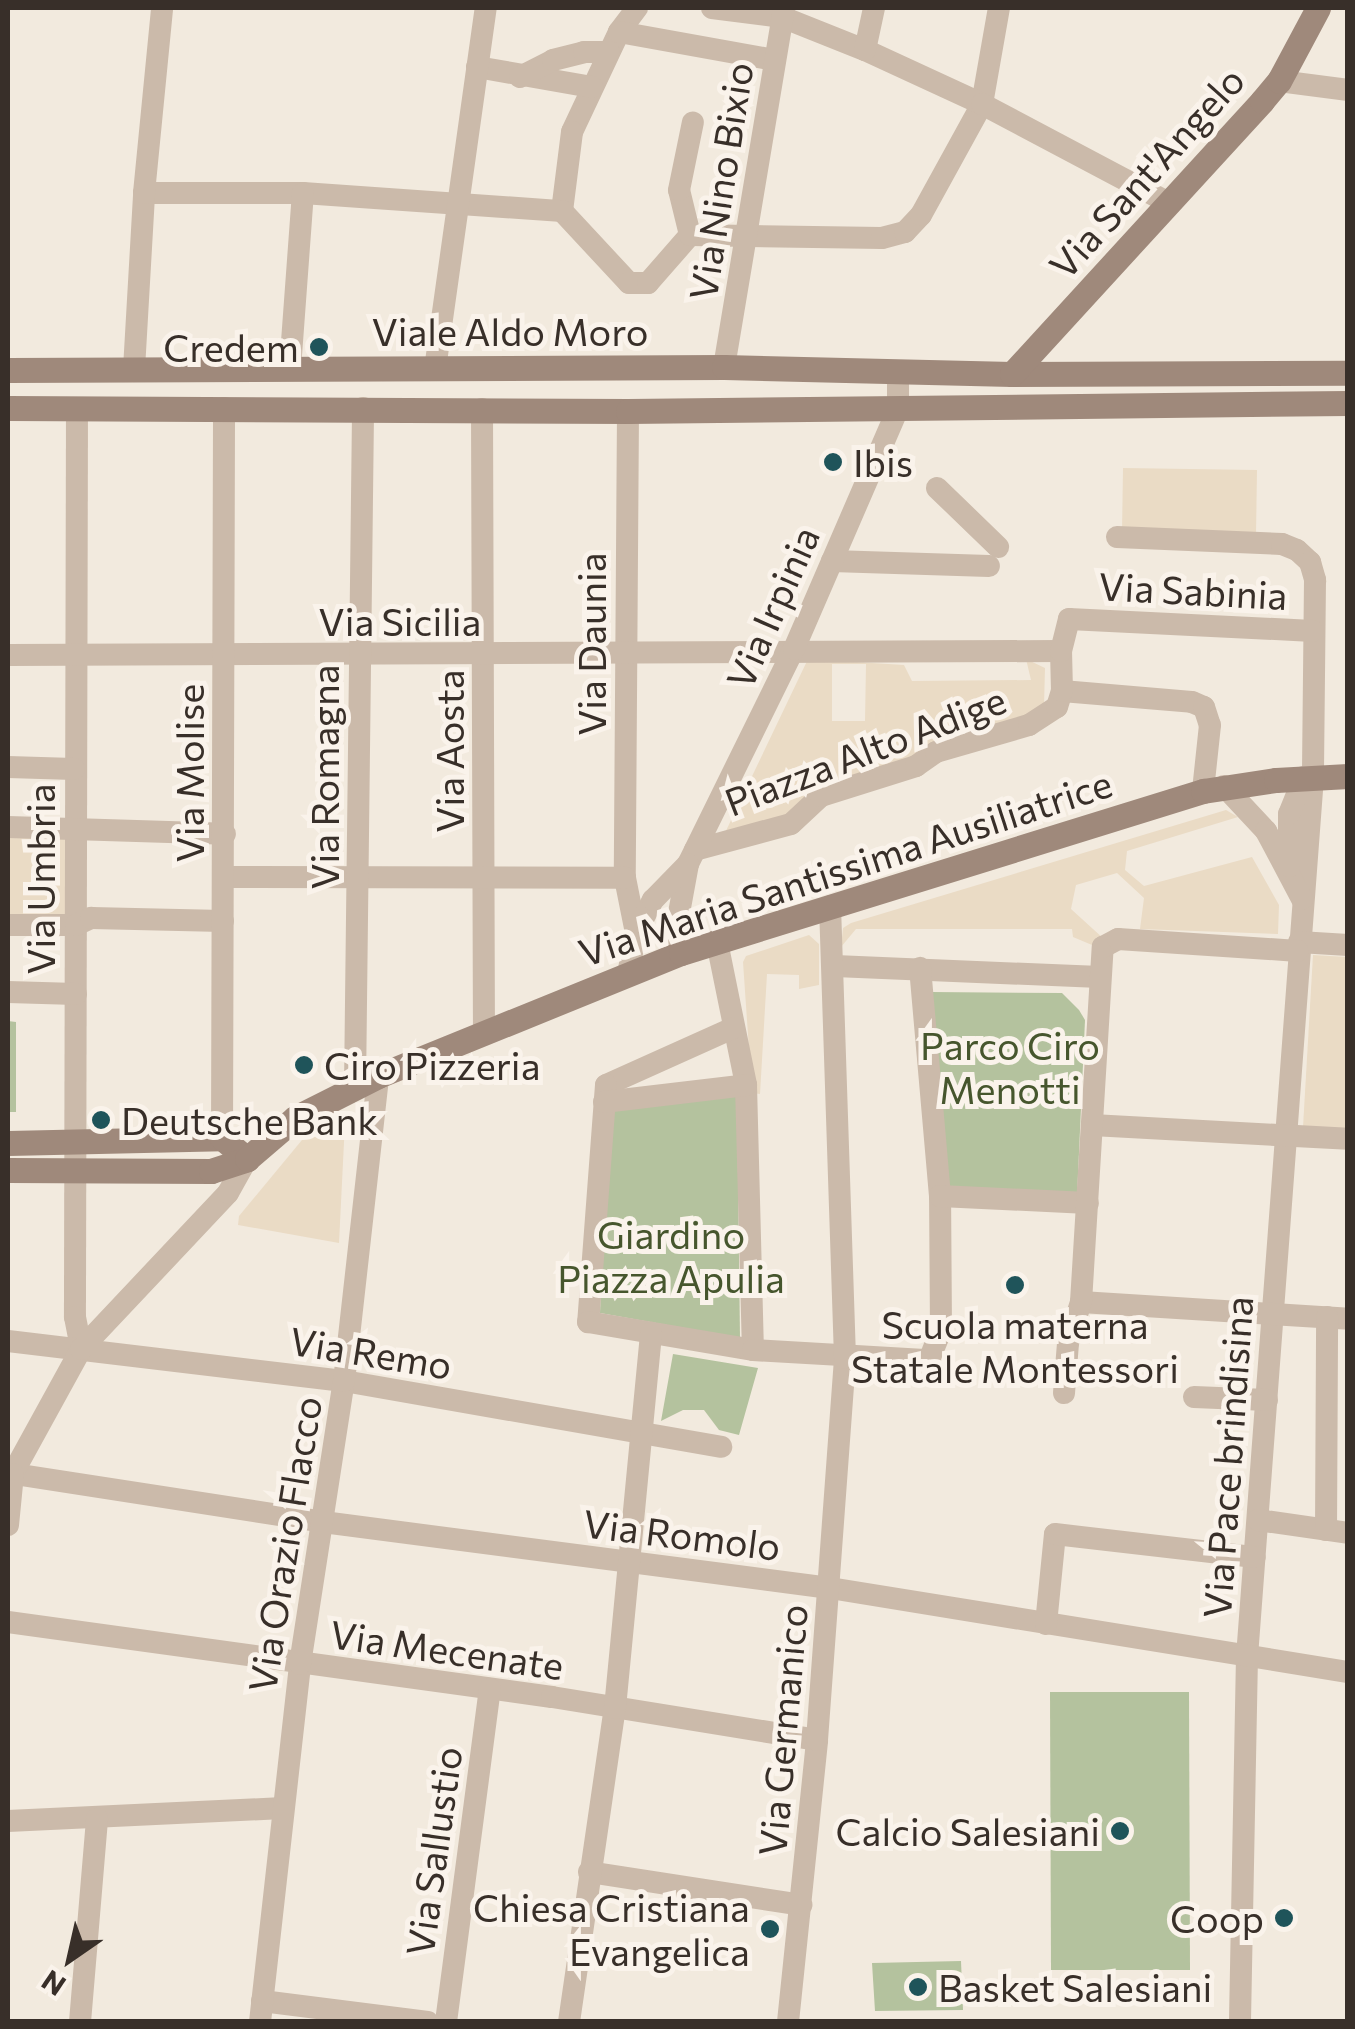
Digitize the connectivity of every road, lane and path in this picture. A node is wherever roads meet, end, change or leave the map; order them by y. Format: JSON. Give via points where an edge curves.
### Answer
{"nodes":[{"id":1,"x":162,"y":8,"type":"edge"},
{"id":2,"x":486,"y":8,"type":"edge"},
{"id":3,"x":637,"y":8,"type":"edge"},
{"id":4,"x":712,"y":8,"type":"edge"},
{"id":5,"x":874,"y":8,"type":"edge"},
{"id":6,"x":998,"y":8,"type":"edge"},
{"id":7,"x":1318,"y":8,"type":"edge"},
{"id":8,"x":783,"y":12,"type":"edge"},
{"id":9,"x":614,"y":42,"type":"junction"},
{"id":10,"x":866,"y":50,"type":"junction"},
{"id":11,"x":776,"y":60,"type":"junction"},
{"id":12,"x":477,"y":67,"type":"junction"},
{"id":13,"x":520,"y":77,"type":"junction"},
{"id":14,"x":1278,"y":81,"type":"junction"},
{"id":15,"x":592,"y":87,"type":"junction"},
{"id":16,"x":1348,"y":90,"type":"edge"},
{"id":17,"x":982,"y":104,"type":"junction"},
{"id":18,"x":693,"y":122,"type":"dead end"},
{"id":19,"x":144,"y":193,"type":"junction"},
{"id":20,"x":303,"y":193,"type":"junction"},
{"id":21,"x":458,"y":201,"type":"junction"},
{"id":22,"x":1169,"y":203,"type":"junction"},
{"id":23,"x":562,"y":211,"type":"junction"},
{"id":24,"x":746,"y":234,"type":"junction"},
{"id":25,"x":690,"y":235,"type":"junction"},
{"id":26,"x":724,"y":367,"type":"junction"},
{"id":27,"x":134,"y":369,"type":"junction"},
{"id":28,"x":434,"y":369,"type":"junction"},
{"id":29,"x":8,"y":370,"type":"edge"},
{"id":30,"x":290,"y":370,"type":"junction"},
{"id":31,"x":898,"y":371,"type":"junction"},
{"id":32,"x":1348,"y":373,"type":"edge"},
{"id":33,"x":1012,"y":374,"type":"junction"},
{"id":34,"x":1348,"y":403,"type":"edge"},
{"id":35,"x":8,"y":408,"type":"edge"},
{"id":36,"x":77,"y":408,"type":"junction"},
{"id":37,"x":224,"y":408,"type":"junction"},
{"id":38,"x":363,"y":408,"type":"junction"},
{"id":39,"x":984,"y":408,"type":"junction"},
{"id":40,"x":898,"y":409,"type":"junction"},
{"id":41,"x":482,"y":410,"type":"junction"},
{"id":42,"x":628,"y":411,"type":"junction"},
{"id":43,"x":937,"y":488,"type":"dead end"},
{"id":44,"x":1117,"y":537,"type":"dead end"},
{"id":45,"x":832,"y":560,"type":"junction"},
{"id":46,"x":1313,"y":631,"type":"junction"},
{"id":47,"x":794,"y":649,"type":"junction"},
{"id":48,"x":1060,"y":651,"type":"junction"},
{"id":49,"x":626,"y":652,"type":"junction"},
{"id":50,"x":8,"y":656,"type":"edge"},
{"id":51,"x":76,"y":656,"type":"junction"},
{"id":52,"x":360,"y":656,"type":"junction"},
{"id":53,"x":485,"y":656,"type":"junction"},
{"id":54,"x":225,"y":657,"type":"junction"},
{"id":55,"x":1060,"y":699,"type":"junction"},
{"id":56,"x":8,"y":768,"type":"edge"},
{"id":57,"x":74,"y":768,"type":"junction"},
{"id":58,"x":1348,"y":776,"type":"edge"},
{"id":59,"x":1308,"y":777,"type":"junction"},
{"id":60,"x":1214,"y":788,"type":"junction"},
{"id":61,"x":8,"y":827,"type":"edge"},
{"id":62,"x":74,"y":828,"type":"junction"},
{"id":63,"x":225,"y":834,"type":"junction"},
{"id":64,"x":691,"y":857,"type":"junction"},
{"id":65,"x":1289,"y":868,"type":"junction"},
{"id":66,"x":224,"y":877,"type":"junction"},
{"id":67,"x":625,"y":878,"type":"junction"},
{"id":68,"x":359,"y":879,"type":"junction"},
{"id":69,"x":484,"y":879,"type":"junction"},
{"id":70,"x":1302,"y":899,"type":"junction"},
{"id":71,"x":830,"y":906,"type":"junction"},
{"id":72,"x":223,"y":921,"type":"junction"},
{"id":73,"x":8,"y":925,"type":"edge"},
{"id":74,"x":76,"y":925,"type":"junction"},
{"id":75,"x":636,"y":933,"type":"junction"},
{"id":76,"x":717,"y":942,"type":"junction"},
{"id":77,"x":1348,"y":945,"type":"edge"},
{"id":78,"x":1298,"y":946,"type":"junction"},
{"id":79,"x":681,"y":953,"type":"junction"},
{"id":80,"x":835,"y":966,"type":"junction"},
{"id":81,"x":920,"y":968,"type":"junction"},
{"id":82,"x":628,"y":974,"type":"junction"},
{"id":83,"x":1100,"y":977,"type":"junction"},
{"id":84,"x":8,"y":992,"type":"edge"},
{"id":85,"x":76,"y":994,"type":"junction"},
{"id":86,"x":733,"y":1028,"type":"junction"},
{"id":87,"x":484,"y":1032,"type":"junction"},
{"id":88,"x":367,"y":1082,"type":"junction"},
{"id":89,"x":746,"y":1085,"type":"junction"},
{"id":90,"x":604,"y":1102,"type":"junction"},
{"id":91,"x":1092,"y":1125,"type":"junction"},
{"id":92,"x":1287,"y":1134,"type":"junction"},
{"id":93,"x":222,"y":1138,"type":"junction"},
{"id":94,"x":1348,"y":1138,"type":"edge"},
{"id":95,"x":8,"y":1143,"type":"edge"},
{"id":96,"x":76,"y":1144,"type":"junction"},
{"id":97,"x":247,"y":1159,"type":"junction"},
{"id":98,"x":8,"y":1170,"type":"edge"},
{"id":99,"x":77,"y":1170,"type":"junction"},
{"id":100,"x":940,"y":1196,"type":"junction"},
{"id":101,"x":1088,"y":1203,"type":"junction"},
{"id":102,"x":1082,"y":1302,"type":"junction"},
{"id":103,"x":1274,"y":1314,"type":"junction"},
{"id":104,"x":1337,"y":1318,"type":"edge"},
{"id":105,"x":651,"y":1332,"type":"junction"},
{"id":106,"x":8,"y":1341,"type":"edge"},
{"id":107,"x":81,"y":1349,"type":"junction"},
{"id":108,"x":753,"y":1350,"type":"junction"},
{"id":109,"x":845,"y":1358,"type":"junction"},
{"id":110,"x":344,"y":1382,"type":"junction"},
{"id":111,"x":1064,"y":1393,"type":"dead end"},
{"id":112,"x":1194,"y":1397,"type":"dead end"},
{"id":113,"x":1267,"y":1400,"type":"junction"},
{"id":114,"x":641,"y":1432,"type":"junction"},
{"id":115,"x":722,"y":1447,"type":"dead end"},
{"id":116,"x":9,"y":1476,"type":"edge"},
{"id":117,"x":1258,"y":1520,"type":"junction"},
{"id":118,"x":323,"y":1522,"type":"junction"},
{"id":119,"x":8,"y":1525,"type":"edge"},
{"id":120,"x":1337,"y":1532,"type":"edge"},
{"id":121,"x":1255,"y":1557,"type":"junction"},
{"id":122,"x":629,"y":1561,"type":"junction"},
{"id":123,"x":830,"y":1588,"type":"junction"},
{"id":124,"x":8,"y":1622,"type":"edge"},
{"id":125,"x":1046,"y":1624,"type":"junction"},
{"id":126,"x":1247,"y":1656,"type":"junction"},
{"id":127,"x":300,"y":1664,"type":"junction"},
{"id":128,"x":1348,"y":1673,"type":"edge"},
{"id":129,"x":490,"y":1689,"type":"junction"},
{"id":130,"x":615,"y":1708,"type":"junction"},
{"id":131,"x":818,"y":1740,"type":"junction"},
{"id":132,"x":283,"y":1808,"type":"junction"},
{"id":133,"x":97,"y":1819,"type":"junction"},
{"id":134,"x":8,"y":1821,"type":"edge"},
{"id":135,"x":590,"y":1872,"type":"junction"},
{"id":136,"x":801,"y":1904,"type":"junction"},
{"id":137,"x":261,"y":2011,"type":"edge"},
{"id":138,"x":80,"y":2022,"type":"edge"},
{"id":139,"x":428,"y":2022,"type":"edge"},
{"id":140,"x":446,"y":2022,"type":"edge"},
{"id":141,"x":569,"y":2022,"type":"edge"},
{"id":142,"x":788,"y":2022,"type":"edge"},
{"id":143,"x":1240,"y":2022,"type":"edge"}],
"edges":[{"from":1,"to":19,"type":"street"},
{"from":2,"to":12,"type":"street"},
{"from":3,"to":9,"type":"street"},
{"from":4,"to":8,"type":"street"},
{"from":5,"to":10,"type":"street"},
{"from":6,"to":17,"type":"street"},
{"from":7,"to":14,"type":"street","name":"Via Sant'Angelo"},
{"from":8,"to":10,"type":"street"},
{"from":8,"to":11,"type":"street","name":"Via Nino Bixio"},
{"from":9,"to":11,"type":"street"},
{"from":9,"to":13,"type":"street"},
{"from":9,"to":15,"type":"street"},
{"from":10,"to":17,"type":"street"},
{"from":11,"to":24,"type":"street","name":"Via Nino Bixio"},
{"from":12,"to":13,"type":"street"},
{"from":12,"to":21,"type":"street"},
{"from":13,"to":15,"type":"street"},
{"from":14,"to":16,"type":"street"},
{"from":14,"to":22,"type":"street","name":"Via Sant'Angelo"},
{"from":15,"to":23,"type":"street","via":[[572,132]]},
{"from":17,"to":22,"type":"street"},
{"from":17,"to":24,"type":"street","via":[[905,232],[882,238]]},
{"from":18,"to":25,"type":"street","via":[[680,190]]},
{"from":19,"to":20,"type":"street"},
{"from":19,"to":27,"type":"street"},
{"from":20,"to":21,"type":"street"},
{"from":20,"to":30,"type":"street"},
{"from":21,"to":23,"type":"street"},
{"from":21,"to":28,"type":"street"},
{"from":22,"to":33,"type":"street","name":"Via Sant'Angelo"},
{"from":23,"to":25,"type":"street","via":[[629,283],[648,284]]},
{"from":24,"to":25,"type":"street"},
{"from":24,"to":26,"type":"street","name":"Via Nino Bixio"},
{"from":26,"to":28,"type":"street","name":"Viale Aldo Moro"},
{"from":26,"to":31,"type":"street","name":"Viale Aldo Moro"},
{"from":27,"to":29,"type":"street","name":"Viale Aldo Moro"},
{"from":27,"to":30,"type":"street","name":"Viale Aldo Moro"},
{"from":28,"to":30,"type":"street","name":"Viale Aldo Moro"},
{"from":31,"to":33,"type":"street","name":"Viale Aldo Moro"},
{"from":31,"to":40,"type":"street","name":"Via Irpinia"},
{"from":32,"to":33,"type":"street","name":"Viale Aldo Moro"},
{"from":33,"to":39,"type":"street"},
{"from":34,"to":39,"type":"street","name":"Viale Aldo Moro"},
{"from":35,"to":36,"type":"street","name":"Viale Aldo Moro"},
{"from":36,"to":37,"type":"street","name":"Viale Aldo Moro"},
{"from":36,"to":51,"type":"street","name":"Via Umbria"},
{"from":37,"to":38,"type":"street","name":"Viale Aldo Moro"},
{"from":37,"to":54,"type":"street","name":"Via Molise"},
{"from":38,"to":41,"type":"street","name":"Viale Aldo Moro"},
{"from":38,"to":52,"type":"street","name":"Via Romagna"},
{"from":39,"to":40,"type":"street","name":"Viale Aldo Moro"},
{"from":40,"to":42,"type":"street","name":"Viale Aldo Moro"},
{"from":40,"to":45,"type":"street","name":"Via Irpinia"},
{"from":41,"to":42,"type":"street","name":"Viale Aldo Moro"},
{"from":41,"to":53,"type":"street","name":"Via Aosta"},
{"from":42,"to":49,"type":"street","name":"Via Daunia"},
{"from":43,"to":45,"type":"street","via":[[993,557]]},
{"from":44,"to":46,"type":"street","via":[[1282,544],[1303,555],[1314,580]]},
{"from":45,"to":47,"type":"street","name":"Via Irpinia"},
{"from":46,"to":48,"type":"street","name":"Via Sabinia","via":[[1069,619]]},
{"from":46,"to":59,"type":"street"},
{"from":47,"to":48,"type":"street","name":"Piazza Alto Adige"},
{"from":47,"to":49,"type":"street","name":"Via Sicilia"},
{"from":47,"to":64,"type":"street","name":"Via Irpinia"},
{"from":48,"to":55,"type":"street"},
{"from":49,"to":53,"type":"street","name":"Via Sicilia"},
{"from":49,"to":67,"type":"street","name":"Via Daunia"},
{"from":50,"to":51,"type":"street","name":"Via Sicilia"},
{"from":51,"to":54,"type":"street","name":"Via Sicilia"},
{"from":51,"to":57,"type":"street","name":"Via Umbria"},
{"from":52,"to":53,"type":"street","name":"Via Sicilia"},
{"from":52,"to":54,"type":"street","name":"Via Sicilia"},
{"from":52,"to":68,"type":"street","name":"Via Romagna"},
{"from":53,"to":69,"type":"street","name":"Via Aosta"},
{"from":54,"to":63,"type":"street","name":"Via Molise"},
{"from":55,"to":60,"type":"street","via":[[1204,707]]},
{"from":55,"to":64,"type":"street","name":"Piazza Alto Adige","via":[[1029,725],[821,796],[791,824]]},
{"from":56,"to":57,"type":"street"},
{"from":57,"to":62,"type":"street","name":"Via Umbria"},
{"from":58,"to":59,"type":"street","name":"Via Maria Santissima Ausiliatrice"},
{"from":59,"to":60,"type":"street","name":"Via Maria Santissima Ausiliatrice"},
{"from":59,"to":65,"type":"street","name":"Via Pace brindisina","via":[[1289,814]]},
{"from":59,"to":70,"type":"street","name":"Via Pace brindisina"},
{"from":60,"to":65,"type":"street","name":"Via Pace brindisina","via":[[1266,831]]},
{"from":60,"to":71,"type":"street","name":"Via Maria Santissima Ausiliatrice"},
{"from":61,"to":62,"type":"street"},
{"from":62,"to":63,"type":"street"},
{"from":62,"to":74,"type":"street","name":"Via Umbria"},
{"from":63,"to":66,"type":"street","name":"Via Molise"},
{"from":64,"to":75,"type":"street","via":[[653,900]]},
{"from":64,"to":79,"type":"street","via":[[677,924]]},
{"from":65,"to":70,"type":"street","name":"Via Pace brindisina"},
{"from":66,"to":68,"type":"street"},
{"from":66,"to":72,"type":"street","name":"Via Molise"},
{"from":67,"to":69,"type":"street"},
{"from":67,"to":75,"type":"street","name":"Via Daunia"},
{"from":68,"to":69,"type":"street"},
{"from":68,"to":88,"type":"street","name":"Via Romagna"},
{"from":69,"to":87,"type":"street","name":"Via Aosta"},
{"from":70,"to":78,"type":"street","name":"Via Pace brindisina"},
{"from":71,"to":76,"type":"street","name":"Via Maria Santissima Ausiliatrice"},
{"from":71,"to":80,"type":"street","name":"Via Germanico"},
{"from":72,"to":74,"type":"street","via":[[92,918]]},
{"from":72,"to":93,"type":"street","name":"Via Molise"},
{"from":73,"to":74,"type":"street"},
{"from":74,"to":85,"type":"street","name":"Via Umbria"},
{"from":75,"to":82,"type":"street"},
{"from":76,"to":79,"type":"street","name":"Via Maria Santissima Ausiliatrice"},
{"from":76,"to":86,"type":"street"},
{"from":77,"to":78,"type":"street"},
{"from":78,"to":83,"type":"street","via":[[1118,939],[1103,947]]},
{"from":78,"to":92,"type":"street","name":"Via Pace brindisina"},
{"from":79,"to":82,"type":"street","name":"Via Maria Santissima Ausiliatrice"},
{"from":80,"to":81,"type":"street"},
{"from":80,"to":109,"type":"street","name":"Via Germanico"},
{"from":81,"to":83,"type":"street"},
{"from":81,"to":100,"type":"street"},
{"from":82,"to":87,"type":"street","name":"Via Maria Santissima Ausiliatrice"},
{"from":83,"to":91,"type":"street"},
{"from":84,"to":85,"type":"street"},
{"from":85,"to":96,"type":"street","name":"Via Umbria"},
{"from":86,"to":89,"type":"street"},
{"from":86,"to":90,"type":"street","via":[[606,1085]]},
{"from":87,"to":88,"type":"street","name":"Via Maria Santissima Ausiliatrice"},
{"from":88,"to":97,"type":"street","name":"Via Maria Santissima Ausiliatrice","via":[[296,1118]]},
{"from":88,"to":110,"type":"street","name":"Via Orazio Flacco"},
{"from":89,"to":90,"type":"street"},
{"from":89,"to":108,"type":"street"},
{"from":90,"to":105,"type":"street","via":[[588,1322]]},
{"from":91,"to":92,"type":"street"},
{"from":91,"to":101,"type":"street"},
{"from":92,"to":94,"type":"street"},
{"from":92,"to":103,"type":"street","name":"Via Pace brindisina"},
{"from":93,"to":96,"type":"street"},
{"from":93,"to":97,"type":"street"},
{"from":95,"to":96,"type":"street"},
{"from":96,"to":99,"type":"street","name":"Via Umbria"},
{"from":97,"to":99,"type":"street","via":[[211,1171]]},
{"from":97,"to":107,"type":"street","via":[[228,1193]]},
{"from":98,"to":99,"type":"street"},
{"from":99,"to":107,"type":"street","name":"Via Umbria"},
{"from":100,"to":101,"type":"street"},
{"from":100,"to":109,"type":"street","via":[[941,1331],[929,1360]]},
{"from":101,"to":102,"type":"street"},
{"from":102,"to":103,"type":"street"},
{"from":102,"to":111,"type":"street","via":[[1068,1343]]},
{"from":103,"to":104,"type":"street"},
{"from":103,"to":113,"type":"street","name":"Via Pace brindisina"},
{"from":104,"to":120,"type":"street"},
{"from":105,"to":108,"type":"street"},
{"from":105,"to":114,"type":"street"},
{"from":106,"to":107,"type":"street","name":"Via Remo"},
{"from":107,"to":110,"type":"street","name":"Via Remo"},
{"from":107,"to":116,"type":"street"},
{"from":108,"to":109,"type":"street"},
{"from":109,"to":123,"type":"street","name":"Via Germanico"},
{"from":110,"to":114,"type":"street","name":"Via Remo"},
{"from":110,"to":118,"type":"street","name":"Via Orazio Flacco"},
{"from":112,"to":113,"type":"street"},
{"from":113,"to":117,"type":"street","name":"Via Pace brindisina"},
{"from":114,"to":115,"type":"street","name":"Via Remo"},
{"from":114,"to":122,"type":"street"},
{"from":116,"to":118,"type":"street","name":"Via Romolo"},
{"from":116,"to":119,"type":"street"},
{"from":117,"to":120,"type":"street"},
{"from":117,"to":121,"type":"street","name":"Via Pace brindisina"},
{"from":118,"to":122,"type":"street","name":"Via Romolo"},
{"from":118,"to":127,"type":"street","name":"Via Orazio Flacco"},
{"from":121,"to":125,"type":"street","via":[[1055,1534]]},
{"from":121,"to":126,"type":"street","name":"Via Pace brindisina"},
{"from":122,"to":123,"type":"street","name":"Via Romolo"},
{"from":122,"to":130,"type":"street"},
{"from":123,"to":125,"type":"street","name":"Via Romolo"},
{"from":123,"to":131,"type":"street","name":"Via Germanico"},
{"from":124,"to":127,"type":"street","name":"Via Mecenate"},
{"from":125,"to":126,"type":"street","name":"Via Romolo"},
{"from":126,"to":128,"type":"street","name":"Via Romolo"},
{"from":126,"to":143,"type":"street","name":"Via Pace brindisina"},
{"from":127,"to":129,"type":"street","name":"Via Mecenate"},
{"from":127,"to":132,"type":"street","name":"Via Orazio Flacco"},
{"from":129,"to":130,"type":"street","name":"Via Mecenate"},
{"from":129,"to":140,"type":"street","name":"Via Sallustio"},
{"from":130,"to":131,"type":"street","name":"Via Mecenate"},
{"from":130,"to":135,"type":"street"},
{"from":131,"to":136,"type":"street","name":"Via Germanico"},
{"from":132,"to":133,"type":"street"},
{"from":132,"to":137,"type":"street","name":"Via Orazio Flacco"},
{"from":133,"to":134,"type":"street"},
{"from":133,"to":138,"type":"street"},
{"from":135,"to":136,"type":"street"},
{"from":135,"to":141,"type":"street"},
{"from":136,"to":142,"type":"street","name":"Via Germanico"},
{"from":137,"to":139,"type":"street"}]}
